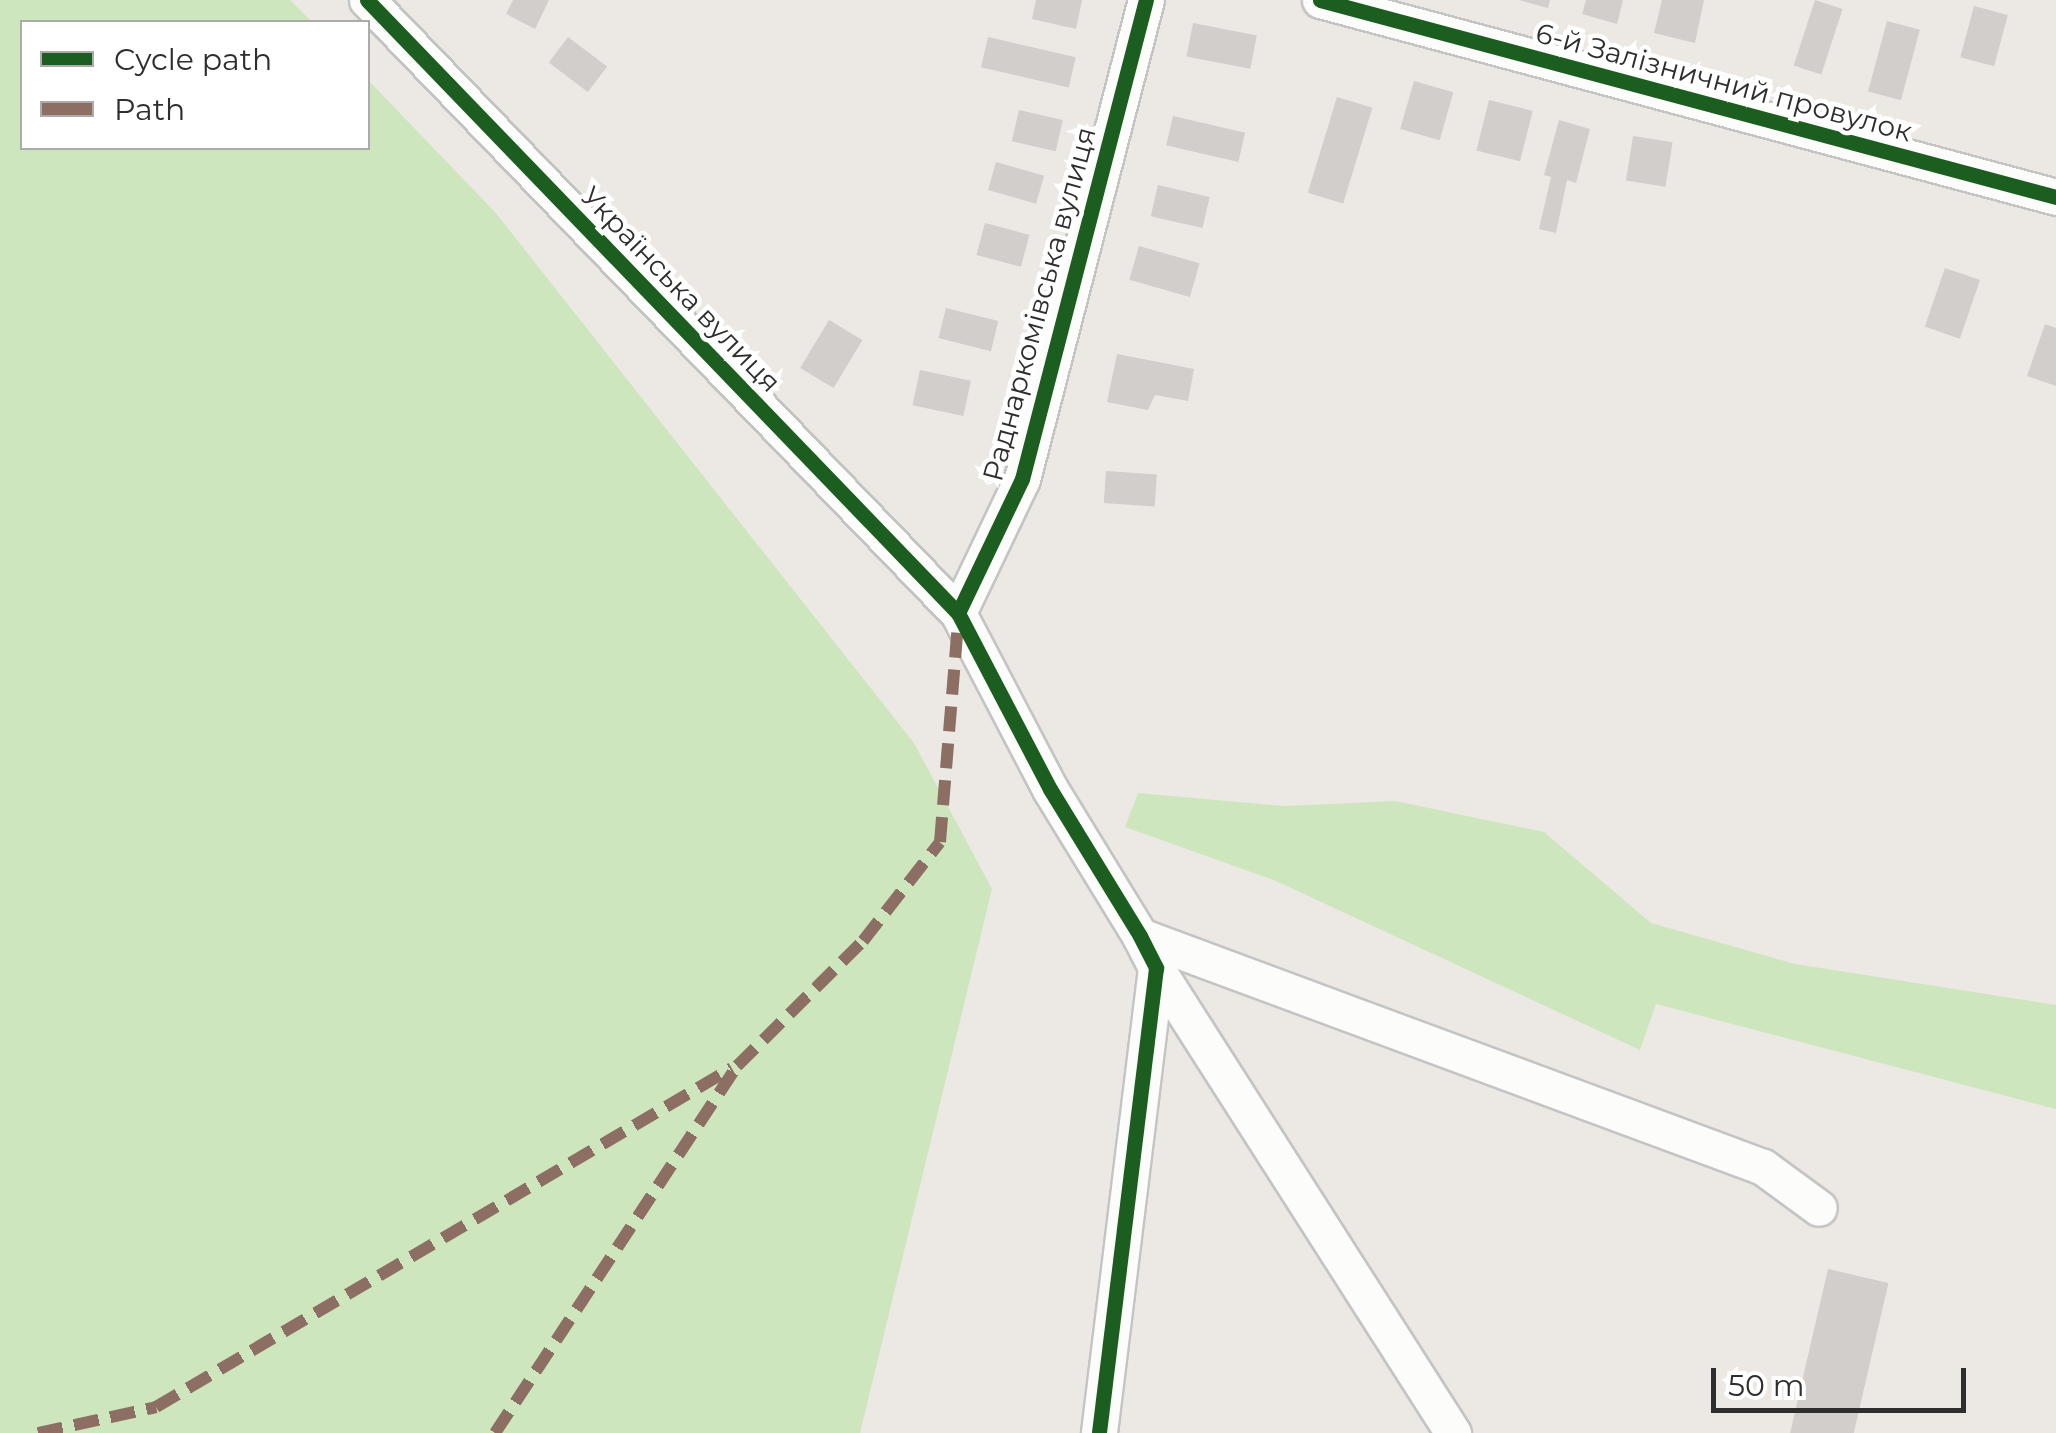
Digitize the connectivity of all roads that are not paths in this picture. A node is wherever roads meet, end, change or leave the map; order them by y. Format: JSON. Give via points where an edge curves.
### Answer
{"nodes":[{"id":1,"x":367,"y":0,"type":"edge"},
{"id":2,"x":1146,"y":0,"type":"edge"},
{"id":3,"x":1320,"y":0,"type":"edge"},
{"id":4,"x":2056,"y":197,"type":"edge"},
{"id":5,"x":958,"y":613,"type":"junction"},
{"id":6,"x":1140,"y":936,"type":"junction"},
{"id":7,"x":1156,"y":968,"type":"junction"},
{"id":8,"x":1819,"y":1208,"type":"dead end"},
{"id":9,"x":1099,"y":1433,"type":"edge"},
{"id":10,"x":1453,"y":1433,"type":"edge"}],
"edges":[{"from":1,"to":5,"type":"street","name":"Українська вулиця"},
{"from":2,"to":5,"type":"street","name":"Раднаркомівська вулиця","via":[[1022,479]]},
{"from":3,"to":4,"type":"street","name":"6-й Залізничний провулок"},
{"from":5,"to":6,"type":"street","name":"Українська вулиця","via":[[1050,789]]},
{"from":6,"to":7,"type":"street","name":"Українська вулиця"},
{"from":6,"to":8,"type":"street","via":[[1763,1167]]},
{"from":7,"to":9,"type":"street"},
{"from":7,"to":10,"type":"street","name":"Українська вулиця"}]}
